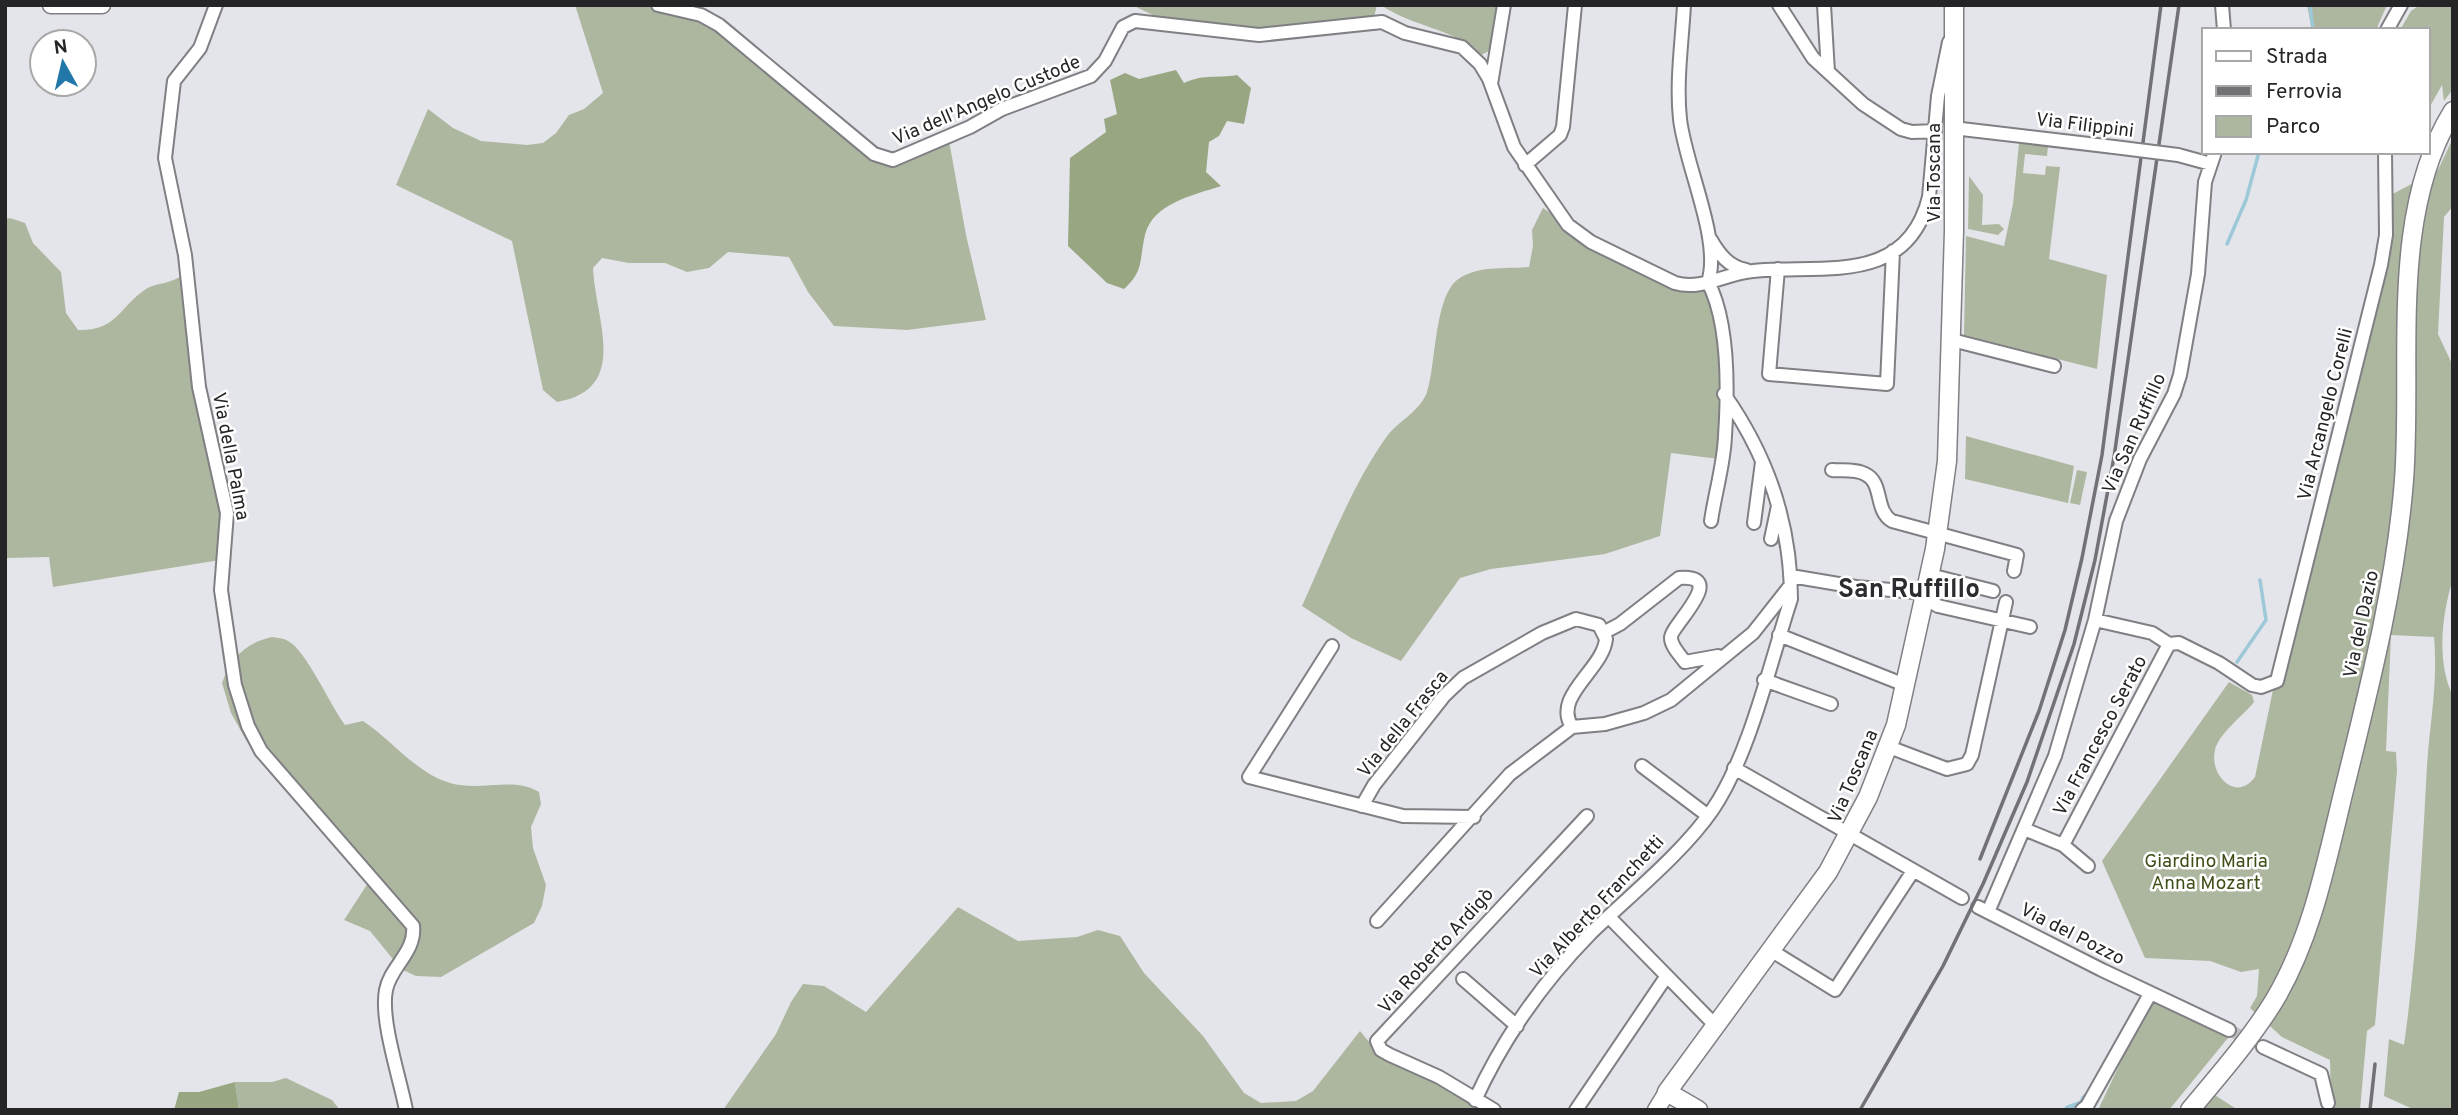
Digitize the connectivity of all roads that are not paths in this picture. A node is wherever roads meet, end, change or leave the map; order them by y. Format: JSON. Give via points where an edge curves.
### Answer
{"nodes":[{"id":1,"x":51,"y":5,"type":"edge"},
{"id":2,"x":102,"y":5,"type":"edge"},
{"id":3,"x":216,"y":5,"type":"edge"},
{"id":4,"x":658,"y":5,"type":"edge"},
{"id":5,"x":1504,"y":5,"type":"edge"},
{"id":6,"x":1575,"y":5,"type":"edge"},
{"id":7,"x":1684,"y":5,"type":"edge"},
{"id":8,"x":1779,"y":5,"type":"edge"},
{"id":9,"x":1824,"y":5,"type":"edge"},
{"id":10,"x":2222,"y":5,"type":"edge"},
{"id":11,"x":2401,"y":5,"type":"edge"},
{"id":12,"x":1954,"y":11,"type":"edge"},
{"id":13,"x":2224,"y":28,"type":"edge"},
{"id":14,"x":2388,"y":28,"type":"edge"},
{"id":15,"x":1828,"y":72,"type":"junction"},
{"id":16,"x":1491,"y":84,"type":"junction"},
{"id":17,"x":1946,"y":94,"type":"junction"},
{"id":18,"x":2453,"y":111,"type":"edge"},
{"id":19,"x":1953,"y":128,"type":"junction"},
{"id":20,"x":1934,"y":131,"type":"junction"},
{"id":21,"x":2385,"y":154,"type":"edge"},
{"id":22,"x":2213,"y":158,"type":"edge"},
{"id":23,"x":1525,"y":165,"type":"junction"},
{"id":24,"x":1708,"y":233,"type":"junction"},
{"id":25,"x":1893,"y":251,"type":"junction"},
{"id":26,"x":1778,"y":269,"type":"junction"},
{"id":27,"x":1750,"y":271,"type":"junction"},
{"id":28,"x":1708,"y":282,"type":"junction"},
{"id":29,"x":1952,"y":340,"type":"junction"},
{"id":30,"x":2054,"y":366,"type":"dead end"},
{"id":31,"x":1724,"y":394,"type":"junction"},
{"id":32,"x":1762,"y":462,"type":"junction"},
{"id":33,"x":1832,"y":470,"type":"dead end"},
{"id":34,"x":1779,"y":502,"type":"junction"},
{"id":35,"x":1711,"y":521,"type":"dead end"},
{"id":36,"x":1754,"y":523,"type":"dead end"},
{"id":37,"x":1938,"y":535,"type":"junction"},
{"id":38,"x":1772,"y":539,"type":"dead end"},
{"id":39,"x":2014,"y":571,"type":"dead end"},
{"id":40,"x":1930,"y":575,"type":"junction"},
{"id":41,"x":1791,"y":581,"type":"junction"},
{"id":42,"x":1993,"y":591,"type":"dead end"},
{"id":43,"x":1925,"y":597,"type":"junction"},
{"id":44,"x":2006,"y":602,"type":"dead end"},
{"id":45,"x":2095,"y":620,"type":"junction"},
{"id":46,"x":2000,"y":621,"type":"junction"},
{"id":47,"x":2029,"y":627,"type":"dead end"},
{"id":48,"x":1603,"y":633,"type":"junction"},
{"id":49,"x":1779,"y":635,"type":"junction"},
{"id":50,"x":2169,"y":644,"type":"junction"},
{"id":51,"x":1332,"y":646,"type":"dead end"},
{"id":52,"x":1721,"y":659,"type":"junction"},
{"id":53,"x":1764,"y":680,"type":"junction"},
{"id":54,"x":1905,"y":685,"type":"junction"},
{"id":55,"x":1831,"y":704,"type":"dead end"},
{"id":56,"x":1572,"y":727,"type":"junction"},
{"id":57,"x":1889,"y":747,"type":"junction"},
{"id":58,"x":1642,"y":766,"type":"dead end"},
{"id":59,"x":1734,"y":768,"type":"junction"},
{"id":60,"x":1362,"y":806,"type":"junction"},
{"id":61,"x":1587,"y":816,"type":"dead end"},
{"id":62,"x":1707,"y":816,"type":"junction"},
{"id":63,"x":1474,"y":817,"type":"junction"},
{"id":64,"x":2024,"y":829,"type":"junction"},
{"id":65,"x":1850,"y":834,"type":"junction"},
{"id":66,"x":2059,"y":844,"type":"junction"},
{"id":67,"x":2088,"y":866,"type":"dead end"},
{"id":68,"x":1913,"y":871,"type":"junction"},
{"id":69,"x":1962,"y":898,"type":"dead end"},
{"id":70,"x":1609,"y":917,"type":"junction"},
{"id":71,"x":1377,"y":921,"type":"dead end"},
{"id":72,"x":1772,"y":951,"type":"junction"},
{"id":73,"x":1666,"y":977,"type":"junction"},
{"id":74,"x":1463,"y":979,"type":"dead end"},
{"id":75,"x":2150,"y":994,"type":"junction"},
{"id":76,"x":1517,"y":1026,"type":"junction"},
{"id":77,"x":1716,"y":1026,"type":"junction"},
{"id":78,"x":2229,"y":1030,"type":"tunnel mouth"},
{"id":79,"x":2263,"y":1047,"type":"tunnel mouth"},
{"id":80,"x":1667,"y":1092,"type":"junction"},
{"id":81,"x":1475,"y":1100,"type":"junction"},
{"id":82,"x":2328,"y":1103,"type":"dead end"},
{"id":83,"x":406,"y":1110,"type":"edge"},
{"id":84,"x":1494,"y":1110,"type":"edge"},
{"id":85,"x":1576,"y":1110,"type":"edge"},
{"id":86,"x":1656,"y":1110,"type":"edge"},
{"id":87,"x":1698,"y":1110,"type":"edge"},
{"id":88,"x":2082,"y":1110,"type":"edge"},
{"id":89,"x":2190,"y":1110,"type":"edge"}],
"edges":[{"from":1,"to":2,"type":"street"},
{"from":3,"to":83,"type":"street","name":"Via della Palma","via":[[200,48],[174,81],[165,158],[185,255],[199,387],[227,513],[221,590],[235,685],[261,751],[413,926],[414,938],[386,986],[383,1008]]},
{"from":4,"to":16,"type":"street","name":"Via dell'Angelo Custode","via":[[701,15],[719,25],[883,159],[903,157],[1002,109],[1091,76],[1105,61],[1123,27],[1135,22],[1259,35],[1382,22],[1405,33],[1462,47],[1480,64]]},
{"from":5,"to":16,"type":"street"},
{"from":6,"to":23,"type":"street","via":[[1563,127],[1560,135]]},
{"from":7,"to":24,"type":"street","via":[[1679,118]]},
{"from":8,"to":15,"type":"street"},
{"from":9,"to":15,"type":"street"},
{"from":10,"to":13,"type":"street"},
{"from":11,"to":14,"type":"street"},
{"from":12,"to":17,"type":"main road","name":"Via Toscana"},
{"from":15,"to":20,"type":"street","via":[[1863,104],[1901,129]]},
{"from":16,"to":23,"type":"street","name":"Via dell'Angelo Custode"},
{"from":17,"to":19,"type":"main road","name":"Via Toscana"},
{"from":17,"to":20,"type":"street","name":"Via dell'Angelo Custode"},
{"from":18,"to":89,"type":"main road","name":"Via del Dazio","via":[[2431,157],[2411,243],[2404,479],[2394,569],[2330,847],[2306,931],[2274,1000]]},
{"from":19,"to":22,"type":"street","name":"Via Filippini","bridge":true},
{"from":19,"to":29,"type":"main road","name":"Via Toscana"},
{"from":20,"to":25,"type":"street","name":"Via dell'Angelo Custode","via":[[1925,213]]},
{"from":21,"to":50,"type":"street","name":"Via Arcangelo Corelli","via":[[2386,235],[2381,265],[2277,681],[2260,688],[2179,643]]},
{"from":22,"to":45,"type":"street","name":"Via San Ruffillo","via":[[2202,201],[2198,274],[2184,358],[2174,394],[2140,459],[2116,521]]},
{"from":23,"to":28,"type":"street","name":"Via dell'Angelo Custode","via":[[1578,234],[1675,283]]},
{"from":24,"to":27,"type":"street","via":[[1723,257]]},
{"from":24,"to":28,"type":"street","via":[[1713,262]]},
{"from":25,"to":26,"type":"street","name":"Via dell'Angelo Custode","via":[[1844,270]]},
{"from":25,"to":26,"type":"street","via":[[1887,384],[1769,374]]},
{"from":26,"to":27,"type":"street","name":"Via dell'Angelo Custode"},
{"from":27,"to":28,"type":"street","name":"Via dell'Angelo Custode"},
{"from":28,"to":31,"type":"street","via":[[1722,320]]},
{"from":29,"to":30,"type":"street"},
{"from":29,"to":37,"type":"main road","name":"Via Toscana","via":[[1947,461]]},
{"from":31,"to":32,"type":"street","via":[[1743,419]]},
{"from":31,"to":35,"type":"street","via":[[1725,438]]},
{"from":32,"to":34,"type":"street"},
{"from":32,"to":36,"type":"street"},
{"from":33,"to":37,"type":"street","via":[[1865,474],[1874,483],[1883,515]]},
{"from":34,"to":38,"type":"street"},
{"from":34,"to":41,"type":"street"},
{"from":37,"to":39,"type":"street","via":[[2017,555]]},
{"from":37,"to":40,"type":"main road","name":"Via Toscana"},
{"from":40,"to":42,"type":"street"},
{"from":40,"to":43,"type":"main road","name":"Via Toscana"},
{"from":41,"to":43,"type":"street","via":[[1909,591]]},
{"from":41,"to":49,"type":"street","name":"Via Alberto Franchetti"},
{"from":41,"to":52,"type":"street","via":[[1753,633]]},
{"from":43,"to":46,"type":"street","via":[[1938,606]]},
{"from":43,"to":54,"type":"main road","name":"Via Toscana"},
{"from":44,"to":46,"type":"street"},
{"from":45,"to":50,"type":"street","via":[[2152,633]]},
{"from":45,"to":64,"type":"street","via":[[2055,756]]},
{"from":46,"to":47,"type":"street"},
{"from":46,"to":57,"type":"street","via":[[1967,764],[1947,769]]},
{"from":48,"to":52,"type":"street","via":[[1679,578],[1690,577],[1696,581],[1697,599],[1670,640],[1685,662]]},
{"from":48,"to":56,"type":"street","via":[[1605,647],[1599,660],[1567,705]]},
{"from":48,"to":60,"type":"street","name":"Via della Frasca","via":[[1599,625],[1576,619],[1470,672],[1444,696]]},
{"from":49,"to":53,"type":"street","name":"Via Alberto Franchetti"},
{"from":49,"to":54,"type":"street"},
{"from":50,"to":66,"type":"street","name":"Via Francesco Serato"},
{"from":51,"to":60,"type":"street","via":[[1249,776]]},
{"from":52,"to":56,"type":"street","via":[[1671,700],[1644,713]]},
{"from":53,"to":55,"type":"street"},
{"from":53,"to":59,"type":"street","name":"Via Alberto Franchetti"},
{"from":54,"to":57,"type":"main road","name":"Via Toscana"},
{"from":56,"to":63,"type":"street","via":[[1510,774]]},
{"from":57,"to":65,"type":"main road","name":"Via Toscana"},
{"from":58,"to":62,"type":"street"},
{"from":59,"to":62,"type":"street","name":"Via Alberto Franchetti"},
{"from":59,"to":65,"type":"street"},
{"from":60,"to":63,"type":"street","via":[[1403,816]]},
{"from":61,"to":81,"type":"street","name":"Via Roberto Ardigò","via":[[1377,1041],[1381,1050]]},
{"from":62,"to":70,"type":"street","name":"Via Alberto Franchetti"},
{"from":63,"to":71,"type":"street"},
{"from":64,"to":66,"type":"street"},
{"from":64,"to":75,"type":"street","name":"Via del Pozzo","via":[[1983,909]]},
{"from":65,"to":68,"type":"street"},
{"from":65,"to":72,"type":"main road","name":"Via Toscana"},
{"from":66,"to":67,"type":"street","name":"Via Francesco Serato"},
{"from":68,"to":69,"type":"street"},
{"from":68,"to":72,"type":"street","via":[[1835,990]]},
{"from":70,"to":73,"type":"street"},
{"from":70,"to":76,"type":"street","name":"Via Alberto Franchetti","via":[[1567,959]]},
{"from":72,"to":77,"type":"main road","name":"Via Toscana"},
{"from":73,"to":77,"type":"street"},
{"from":73,"to":85,"type":"street"},
{"from":74,"to":76,"type":"street"},
{"from":75,"to":78,"type":"street","name":"Via del Pozzo"},
{"from":75,"to":88,"type":"street"},
{"from":76,"to":81,"type":"street","name":"Via Alberto Franchetti"},
{"from":77,"to":80,"type":"main road","name":"Via Toscana"},
{"from":79,"to":82,"type":"street","via":[[2321,1074]]},
{"from":80,"to":86,"type":"street","name":"Via Toscana"},
{"from":80,"to":87,"type":"main road"},
{"from":81,"to":84,"type":"street","name":"Via Roberto Ardigò"}]}
